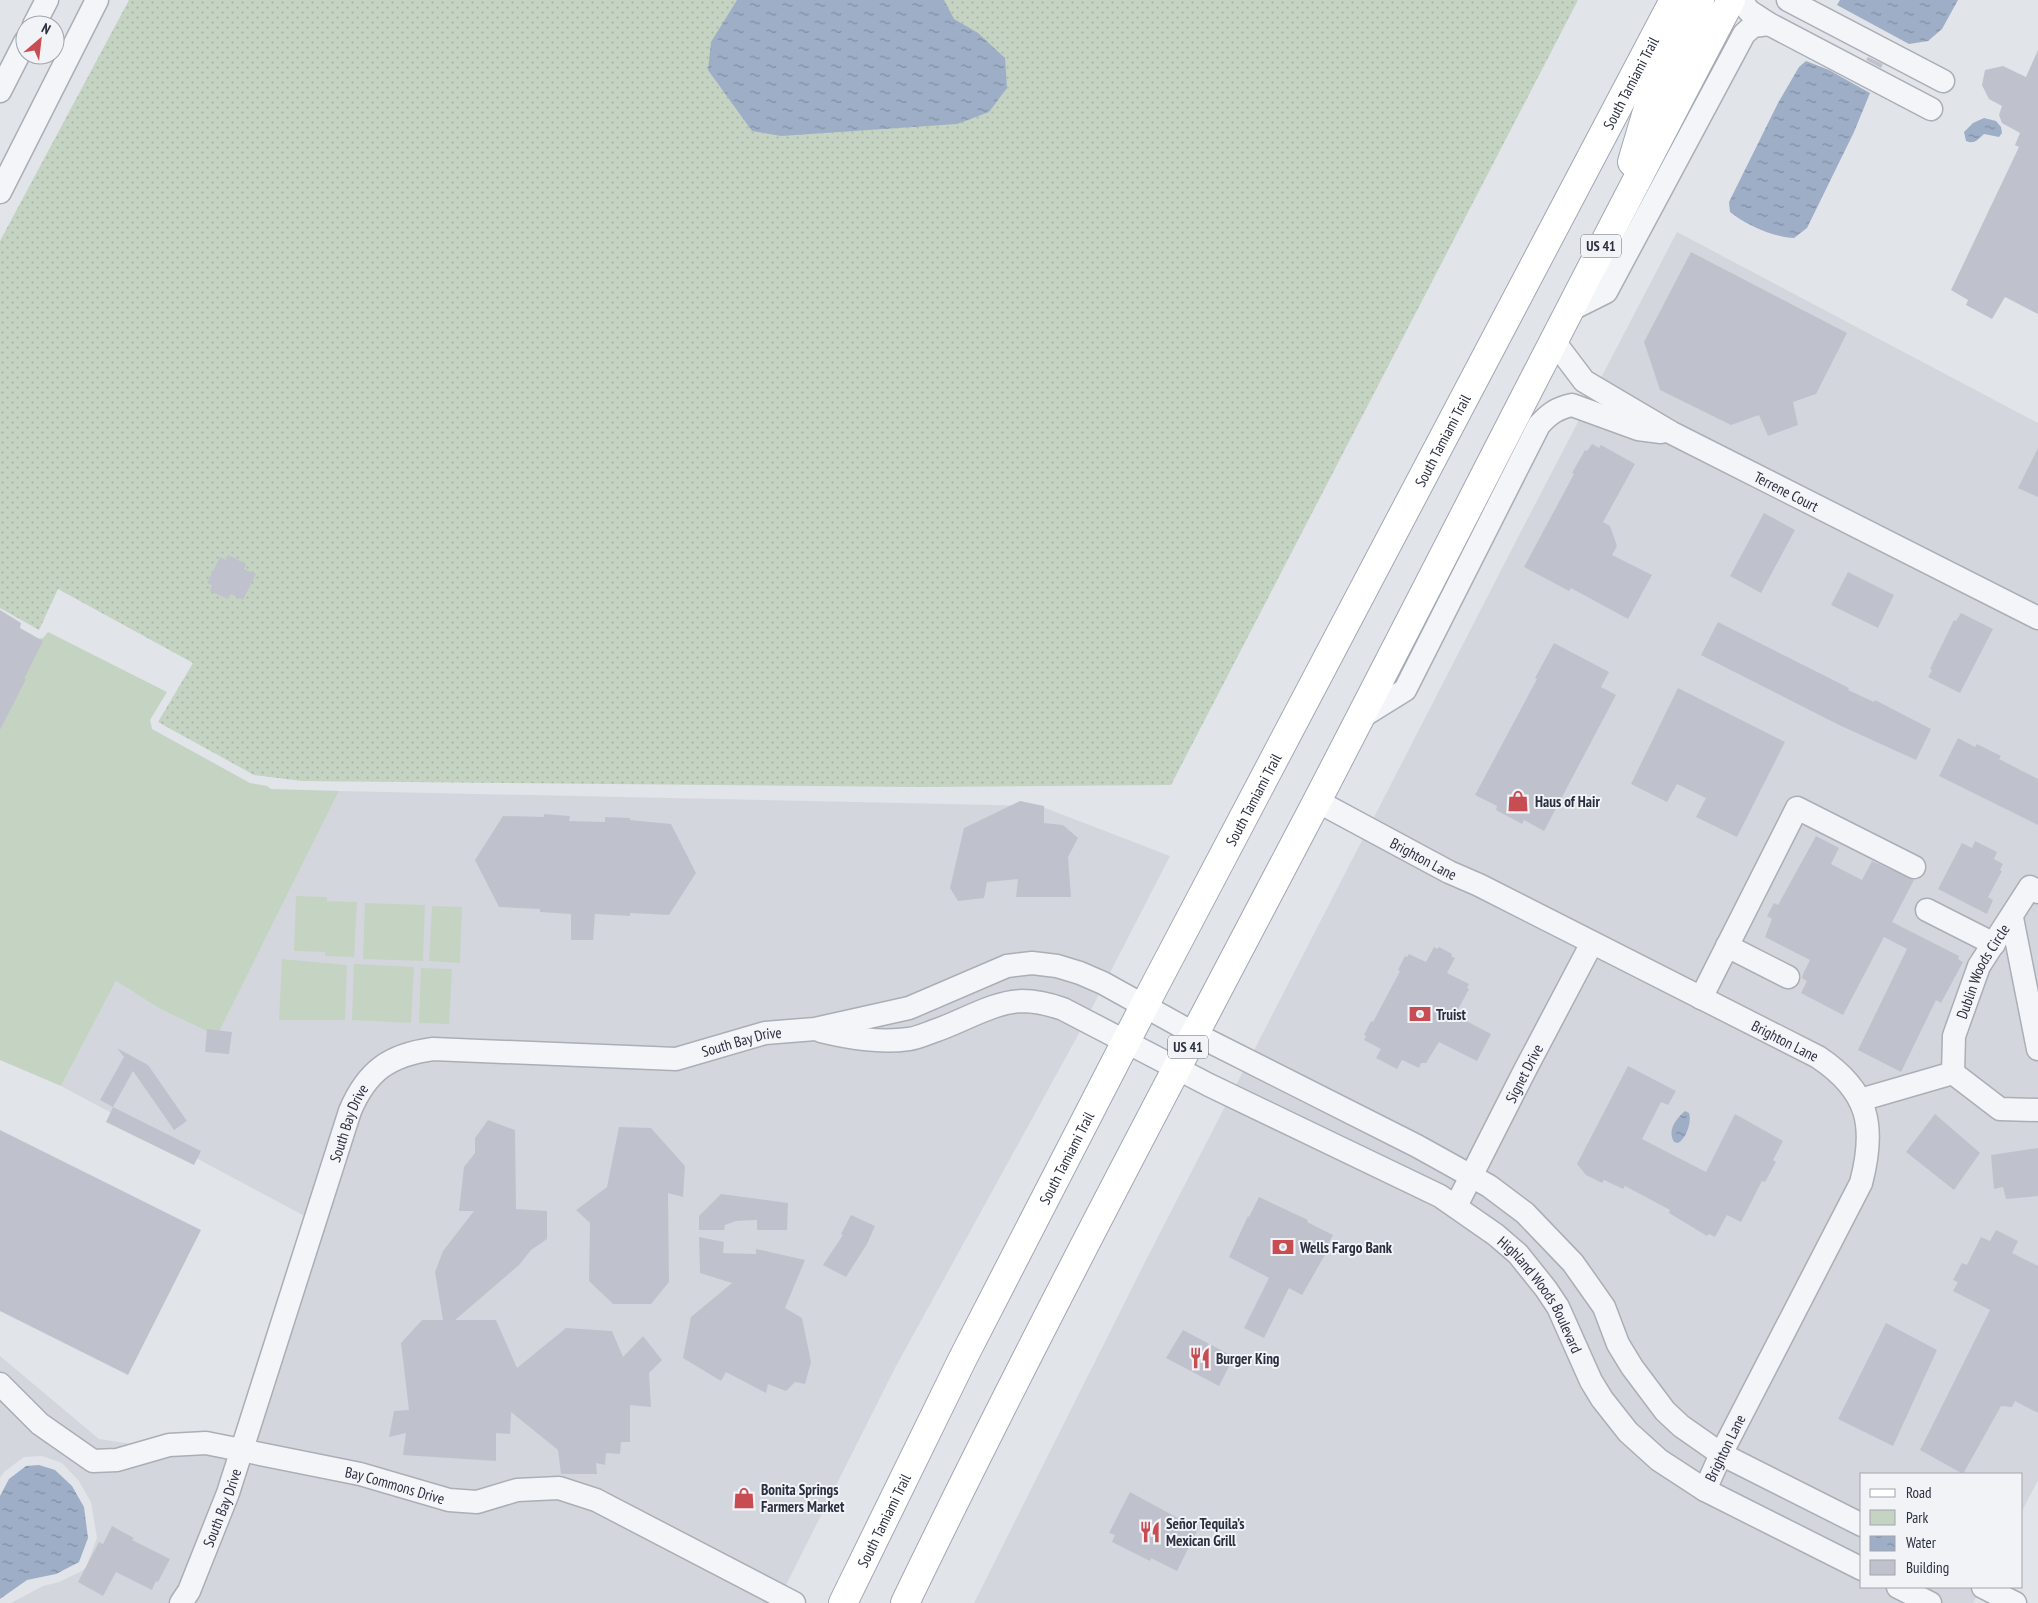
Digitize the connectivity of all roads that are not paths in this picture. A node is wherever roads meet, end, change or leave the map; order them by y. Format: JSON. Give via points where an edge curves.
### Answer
{"nodes":[{"id":1,"x":47,"y":0,"type":"edge"},
{"id":2,"x":97,"y":0,"type":"edge"},
{"id":3,"x":1674,"y":0,"type":"edge"},
{"id":4,"x":1700,"y":0,"type":"edge"},
{"id":5,"x":1731,"y":0,"type":"edge"},
{"id":6,"x":1741,"y":0,"type":"edge"},
{"id":7,"x":1788,"y":0,"type":"edge"},
{"id":8,"x":39,"y":15,"type":"edge"},
{"id":9,"x":1769,"y":24,"type":"junction"},
{"id":10,"x":15,"y":62,"type":"edge"},
{"id":11,"x":1943,"y":81,"type":"dead end"},
{"id":12,"x":0,"y":91,"type":"edge"},
{"id":13,"x":1931,"y":109,"type":"dead end"},
{"id":14,"x":0,"y":192,"type":"edge"},
{"id":15,"x":1615,"y":218,"type":"junction"},
{"id":16,"x":1568,"y":311,"type":"junction"},
{"id":17,"x":1553,"y":340,"type":"junction"},
{"id":18,"x":1672,"y":433,"type":"junction"},
{"id":19,"x":2038,"y":618,"type":"edge"},
{"id":20,"x":1360,"y":718,"type":"junction"},
{"id":21,"x":1317,"y":801,"type":"junction"},
{"id":22,"x":1914,"y":867,"type":"dead end"},
{"id":23,"x":2038,"y":892,"type":"edge"},
{"id":24,"x":1927,"y":910,"type":"dead end"},
{"id":25,"x":2012,"y":918,"type":"junction"},
{"id":26,"x":1592,"y":942,"type":"junction"},
{"id":27,"x":1994,"y":944,"type":"junction"},
{"id":28,"x":1727,"y":946,"type":"junction"},
{"id":29,"x":1788,"y":978,"type":"dead end"},
{"id":30,"x":1701,"y":998,"type":"junction"},
{"id":31,"x":1144,"y":1006,"type":"junction"},
{"id":32,"x":815,"y":1029,"type":"junction"},
{"id":33,"x":1195,"y":1034,"type":"junction"},
{"id":34,"x":1125,"y":1042,"type":"junction"},
{"id":35,"x":2038,"y":1049,"type":"edge"},
{"id":36,"x":1176,"y":1069,"type":"junction"},
{"id":37,"x":1953,"y":1074,"type":"junction"},
{"id":38,"x":1860,"y":1100,"type":"junction"},
{"id":39,"x":2038,"y":1110,"type":"edge"},
{"id":40,"x":1472,"y":1176,"type":"junction"},
{"id":41,"x":1456,"y":1206,"type":"junction"},
{"id":42,"x":0,"y":1384,"type":"edge"},
{"id":43,"x":0,"y":1409,"type":"edge"},
{"id":44,"x":40,"y":1424,"type":"junction"},
{"id":45,"x":240,"y":1449,"type":"junction"},
{"id":46,"x":1721,"y":1454,"type":"junction"},
{"id":47,"x":1705,"y":1490,"type":"junction"},
{"id":48,"x":1860,"y":1524,"type":"edge"},
{"id":49,"x":1860,"y":1568,"type":"edge"},
{"id":50,"x":1900,"y":1588,"type":"edge"},
{"id":51,"x":1985,"y":1588,"type":"edge"},
{"id":52,"x":181,"y":1603,"type":"edge"},
{"id":53,"x":794,"y":1603,"type":"edge"},
{"id":54,"x":843,"y":1603,"type":"edge"},
{"id":55,"x":905,"y":1603,"type":"edge"},
{"id":56,"x":1930,"y":1603,"type":"edge"},
{"id":57,"x":2015,"y":1603,"type":"edge"}],
"edges":[{"from":1,"to":8,"type":"street"},
{"from":2,"to":14,"type":"street"},
{"from":3,"to":31,"type":"main road","name":"South Tamiami Trail"},
{"from":4,"to":15,"type":"main road","via":[[1648,108]]},
{"from":5,"to":15,"type":"main road","number":"US 41"},
{"from":6,"to":9,"type":"street"},
{"from":7,"to":11,"type":"street"},
{"from":9,"to":13,"type":"street"},
{"from":9,"to":16,"type":"street","via":[[1754,26],[1744,34],[1606,292]]},
{"from":10,"to":12,"type":"street"},
{"from":15,"to":16,"type":"main road","number":"US 41"},
{"from":16,"to":17,"type":"main road","number":"US 41"},
{"from":17,"to":18,"type":"street","name":"Terrene Court","via":[[1584,381]]},
{"from":17,"to":20,"type":"main road","number":"US 41"},
{"from":18,"to":19,"type":"street","name":"Terrene Court"},
{"from":18,"to":20,"type":"street","via":[[1638,429],[1572,405],[1550,413],[1539,425],[1405,690]]},
{"from":20,"to":21,"type":"main road","number":"US 41"},
{"from":21,"to":26,"type":"street","name":"Brighton Lane","via":[[1449,872]]},
{"from":21,"to":33,"type":"main road","number":"US 41"},
{"from":22,"to":28,"type":"street","via":[[1798,808]]},
{"from":23,"to":25,"type":"street","name":"Dublin Woods Circle","via":[[2030,887]]},
{"from":24,"to":27,"type":"street"},
{"from":25,"to":27,"type":"street","name":"Dublin Woods Circle"},
{"from":25,"to":35,"type":"street"},
{"from":26,"to":30,"type":"street","name":"Brighton Lane"},
{"from":26,"to":40,"type":"street","name":"Signet Drive"},
{"from":27,"to":37,"type":"street","name":"Dublin Woods Circle","via":[[1979,966],[1954,1036]]},
{"from":28,"to":29,"type":"street"},
{"from":28,"to":30,"type":"street"},
{"from":30,"to":38,"type":"street","name":"Brighton Lane","via":[[1818,1057],[1850,1083]]},
{"from":31,"to":32,"type":"street","name":"South Bay Drive","via":[[1080,973],[1032,963],[1007,966],[909,1008]]},
{"from":31,"to":33,"type":"street","name":"South Bay Drive"},
{"from":31,"to":34,"type":"main road","name":"South Tamiami Trail"},
{"from":32,"to":34,"type":"street","name":"South Bay Drive","via":[[854,1039],[910,1039],[1020,1001],[1042,1002],[1063,1008]]},
{"from":32,"to":45,"type":"street","name":"South Bay Drive","via":[[765,1033],[676,1059],[433,1049],[411,1052],[390,1060],[358,1091],[350,1111]]},
{"from":33,"to":36,"type":"main road","number":"US 41"},
{"from":33,"to":40,"type":"street"},
{"from":34,"to":36,"type":"street","name":"South Bay Drive"},
{"from":34,"to":54,"type":"main road","name":"South Tamiami Trail","via":[[954,1375]]},
{"from":36,"to":41,"type":"street","name":"Highland Woods Boulevard"},
{"from":36,"to":55,"type":"main road","number":"US 41"},
{"from":37,"to":38,"type":"street"},
{"from":37,"to":39,"type":"street","via":[[2000,1109]]},
{"from":38,"to":46,"type":"street","name":"Brighton Lane","via":[[1869,1140],[1861,1182]]},
{"from":40,"to":41,"type":"street","name":"Signet Drive"},
{"from":40,"to":46,"type":"street","via":[[1525,1213],[1573,1263],[1604,1307],[1618,1344],[1648,1390],[1681,1426]]},
{"from":41,"to":47,"type":"street","name":"Highland Woods Boulevard","via":[[1496,1234],[1533,1270],[1558,1308],[1591,1381],[1628,1432],[1659,1460]]},
{"from":42,"to":44,"type":"street","name":"Bay Commons Drive"},
{"from":43,"to":44,"type":"street"},
{"from":44,"to":45,"type":"street","name":"Bay Commons Drive","via":[[93,1461],[118,1460],[169,1445],[206,1443]]},
{"from":45,"to":52,"type":"street","name":"South Bay Drive","via":[[228,1493],[189,1591]]},
{"from":45,"to":53,"type":"street","name":"Bay Commons Drive","via":[[360,1474],[449,1500],[478,1502],[517,1490],[559,1488],[596,1500]]},
{"from":46,"to":47,"type":"street","name":"Brighton Lane"},
{"from":46,"to":48,"type":"street"},
{"from":47,"to":49,"type":"street","name":"Highland Woods Boulevard"},
{"from":50,"to":56,"type":"street"},
{"from":51,"to":57,"type":"street"}]}
